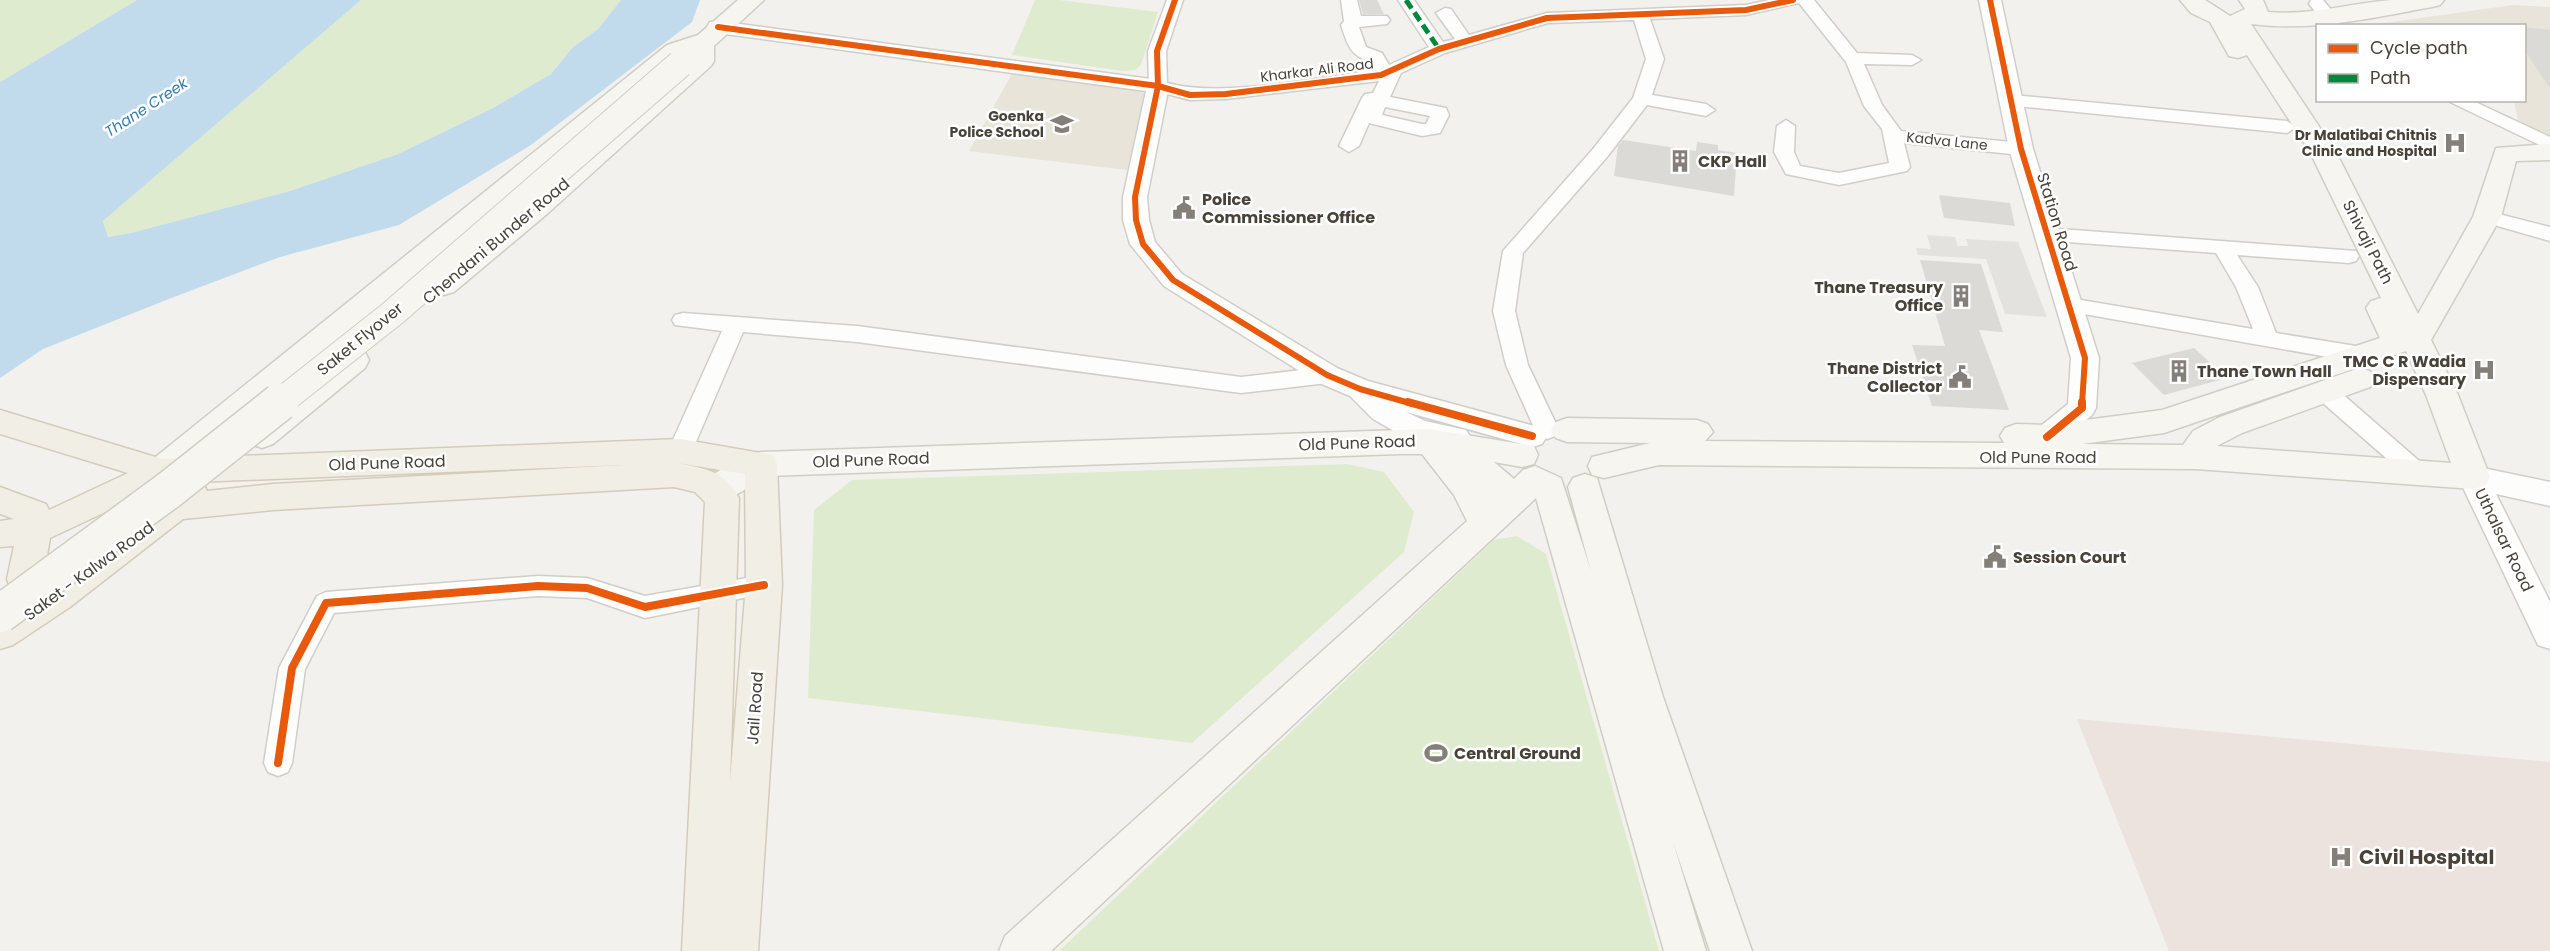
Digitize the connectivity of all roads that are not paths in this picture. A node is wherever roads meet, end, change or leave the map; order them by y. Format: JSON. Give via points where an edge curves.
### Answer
{"nodes":[{"id":1,"x":752,"y":0,"type":"edge"},
{"id":2,"x":1175,"y":0,"type":"edge"},
{"id":3,"x":1349,"y":0,"type":"edge"},
{"id":4,"x":1406,"y":0,"type":"edge"},
{"id":5,"x":1793,"y":0,"type":"edge"},
{"id":6,"x":1805,"y":0,"type":"edge"},
{"id":7,"x":1990,"y":0,"type":"edge"},
{"id":8,"x":2192,"y":0,"type":"edge"},
{"id":9,"x":2271,"y":0,"type":"edge"},
{"id":10,"x":2344,"y":0,"type":"edge"},
{"id":11,"x":2432,"y":0,"type":"edge"},
{"id":12,"x":1445,"y":13,"type":"dead end"},
{"id":13,"x":1640,"y":13,"type":"junction"},
{"id":14,"x":2240,"y":14,"type":"edge"},
{"id":15,"x":2325,"y":16,"type":"edge"},
{"id":16,"x":1381,"y":20,"type":"dead end"},
{"id":17,"x":1353,"y":22,"type":"junction"},
{"id":18,"x":710,"y":34,"type":"junction"},
{"id":19,"x":1465,"y":41,"type":"junction"},
{"id":20,"x":1432,"y":49,"type":"junction"},
{"id":21,"x":1852,"y":58,"type":"junction"},
{"id":22,"x":1912,"y":60,"type":"dead end"},
{"id":23,"x":1383,"y":70,"type":"junction"},
{"id":24,"x":1158,"y":86,"type":"junction"},
{"id":25,"x":1642,"y":99,"type":"junction"},
{"id":26,"x":1379,"y":100,"type":"dead end"},
{"id":27,"x":2013,"y":100,"type":"junction"},
{"id":28,"x":2461,"y":102,"type":"edge"},
{"id":29,"x":2504,"y":102,"type":"edge"},
{"id":30,"x":1706,"y":110,"type":"dead end"},
{"id":31,"x":2505,"y":124,"type":"junction"},
{"id":32,"x":1786,"y":126,"type":"dead end"},
{"id":33,"x":2287,"y":127,"type":"junction"},
{"id":34,"x":1893,"y":136,"type":"junction"},
{"id":35,"x":2550,"y":144,"type":"edge"},
{"id":36,"x":1349,"y":146,"type":"dead end"},
{"id":37,"x":2021,"y":149,"type":"junction"},
{"id":38,"x":2550,"y":152,"type":"edge"},
{"id":39,"x":2487,"y":217,"type":"junction"},
{"id":40,"x":2550,"y":234,"type":"edge"},
{"id":41,"x":2047,"y":235,"type":"junction"},
{"id":42,"x":2222,"y":248,"type":"junction"},
{"id":43,"x":2349,"y":256,"type":"junction"},
{"id":44,"x":2069,"y":305,"type":"junction"},
{"id":45,"x":683,"y":320,"type":"dead end"},
{"id":46,"x":736,"y":324,"type":"junction"},
{"id":47,"x":2268,"y":339,"type":"junction"},
{"id":48,"x":2407,"y":341,"type":"junction"},
{"id":49,"x":2362,"y":355,"type":"junction"},
{"id":50,"x":1327,"y":375,"type":"junction"},
{"id":51,"x":1360,"y":389,"type":"junction"},
{"id":52,"x":2324,"y":391,"type":"junction"},
{"id":53,"x":0,"y":422,"type":"edge"},
{"id":54,"x":1420,"y":437,"type":"junction"},
{"id":55,"x":2047,"y":437,"type":"junction"},
{"id":56,"x":680,"y":451,"type":"junction"},
{"id":57,"x":2196,"y":457,"type":"junction"},
{"id":58,"x":1548,"y":462,"type":"junction"},
{"id":59,"x":761,"y":464,"type":"junction"},
{"id":60,"x":221,"y":470,"type":"junction"},
{"id":61,"x":162,"y":471,"type":"junction"},
{"id":62,"x":2418,"y":474,"type":"junction"},
{"id":63,"x":2473,"y":477,"type":"junction"},
{"id":64,"x":716,"y":490,"type":"junction"},
{"id":65,"x":2550,"y":494,"type":"edge"},
{"id":66,"x":176,"y":507,"type":"junction"},
{"id":67,"x":8,"y":515,"type":"edge"},
{"id":68,"x":1485,"y":524,"type":"junction"},
{"id":69,"x":764,"y":585,"type":"junction"},
{"id":70,"x":718,"y":592,"type":"junction"},
{"id":71,"x":20,"y":596,"type":"edge"},
{"id":72,"x":0,"y":614,"type":"edge"},
{"id":73,"x":0,"y":634,"type":"edge"},
{"id":74,"x":2550,"y":635,"type":"edge"},
{"id":75,"x":278,"y":763,"type":"dead end"},
{"id":76,"x":703,"y":951,"type":"edge"},
{"id":77,"x":737,"y":951,"type":"edge"},
{"id":78,"x":1020,"y":951,"type":"edge"},
{"id":79,"x":1685,"y":951,"type":"edge"},
{"id":80,"x":1731,"y":951,"type":"edge"}],
"edges":[{"from":1,"to":18,"type":"main road"},
{"from":2,"to":24,"type":"street","via":[[1157,51]]},
{"from":3,"to":17,"type":"street"},
{"from":4,"to":20,"type":"street"},
{"from":5,"to":13,"type":"street","name":"Kharkar Ali Road","via":[[1746,10]]},
{"from":6,"to":21,"type":"street","name":"Kadva Lane"},
{"from":7,"to":27,"type":"street","name":"Station Road"},
{"from":8,"to":14,"type":"main road","via":[[2199,8]]},
{"from":9,"to":15,"type":"main road"},
{"from":10,"to":15,"type":"main road"},
{"from":11,"to":15,"type":"main road"},
{"from":12,"to":19,"type":"street"},
{"from":13,"to":19,"type":"street","name":"Kharkar Ali Road","via":[[1547,18]]},
{"from":13,"to":25,"type":"street","via":[[1655,59]]},
{"from":14,"to":15,"type":"main road","via":[[2290,21]]},
{"from":14,"to":33,"type":"main road","via":[[2222,27]]},
{"from":14,"to":48,"type":"main road","name":"Shivaji Path","via":[[2323,152]]},
{"from":16,"to":17,"type":"street"},
{"from":17,"to":23,"type":"street","via":[[1350,25],[1359,52]]},
{"from":18,"to":24,"type":"street"},
{"from":18,"to":60,"type":"main road","name":"Chendani Bunder Road","via":[[702,61],[537,208]]},
{"from":18,"to":61,"type":"main road","via":[[676,50]]},
{"from":18,"to":72,"type":"main road","name":"Saket Flyover","bridge":true,"via":[[393,313],[169,490]]},
{"from":19,"to":20,"type":"street","name":"Kharkar Ali Road"},
{"from":20,"to":23,"type":"street","name":"Kharkar Ali Road"},
{"from":21,"to":22,"type":"street"},
{"from":21,"to":34,"type":"street","name":"Kadva Lane"},
{"from":23,"to":24,"type":"street","name":"Kharkar Ali Road","via":[[1226,94],[1190,95]]},
{"from":23,"to":26,"type":"street"},
{"from":23,"to":36,"type":"street"},
{"from":24,"to":50,"type":"street","via":[[1135,198],[1143,244],[1173,280]]},
{"from":25,"to":30,"type":"street"},
{"from":25,"to":58,"type":"street","via":[[1513,251],[1504,311]]},
{"from":27,"to":33,"type":"street"},
{"from":27,"to":37,"type":"street","name":"Station Road"},
{"from":28,"to":31,"type":"street"},
{"from":29,"to":31,"type":"street"},
{"from":31,"to":35,"type":"street"},
{"from":32,"to":34,"type":"street","via":[[1784,152],[1793,170],[1839,179],[1900,167]]},
{"from":33,"to":43,"type":"main road"},
{"from":34,"to":37,"type":"street","name":"Kadva Lane"},
{"from":37,"to":41,"type":"street","name":"Station Road"},
{"from":38,"to":39,"type":"main road","via":[[2505,154]]},
{"from":39,"to":40,"type":"street"},
{"from":39,"to":48,"type":"main road","via":[[2430,320]]},
{"from":41,"to":42,"type":"street"},
{"from":41,"to":44,"type":"street","name":"Station Road"},
{"from":42,"to":43,"type":"street"},
{"from":42,"to":47,"type":"street","via":[[2247,287]]},
{"from":43,"to":48,"type":"main road"},
{"from":44,"to":47,"type":"street"},
{"from":44,"to":55,"type":"street","name":"Station Road","via":[[2085,358],[2082,408]]},
{"from":45,"to":46,"type":"street"},
{"from":46,"to":50,"type":"street","via":[[857,334],[1241,385]]},
{"from":46,"to":56,"type":"street"},
{"from":47,"to":49,"type":"street"},
{"from":48,"to":49,"type":"main road","name":"Old Pune Road"},
{"from":48,"to":52,"type":"main road","via":[[2383,370]]},
{"from":48,"to":63,"type":"main road","name":"Shivaji Path","via":[[2442,395]]},
{"from":49,"to":55,"type":"main road","name":"Old Pune Road","via":[[2164,421]]},
{"from":50,"to":51,"type":"street"},
{"from":51,"to":54,"type":"street","via":[[1379,409]]},
{"from":51,"to":58,"type":"street"},
{"from":52,"to":57,"type":"main road","via":[[2231,425],[2204,439]]},
{"from":52,"to":62,"type":"street"},
{"from":53,"to":61,"type":"main road"},
{"from":54,"to":58,"type":"main road"},
{"from":54,"to":58,"type":"main road","name":"Old Pune Road"},
{"from":54,"to":58,"type":"street","via":[[1446,436]]},
{"from":54,"to":59,"type":"main road","name":"Old Pune Road"},
{"from":54,"to":68,"type":"main road","via":[[1467,488]]},
{"from":55,"to":58,"type":"main road","name":"Old Pune Road"},
{"from":56,"to":59,"type":"main road","name":"Old Pune Road"},
{"from":56,"to":60,"type":"main road","name":"Old Pune Road"},
{"from":57,"to":58,"type":"main road","name":"Old Pune Road","via":[[1659,453]]},
{"from":57,"to":62,"type":"main road","name":"Old Pune Road"},
{"from":58,"to":68,"type":"main road"},
{"from":58,"to":79,"type":"main road"},
{"from":58,"to":80,"type":"main road","via":[[1644,697]]},
{"from":59,"to":64,"type":"main road"},
{"from":59,"to":69,"type":"main road","name":"Jail Road"},
{"from":60,"to":61,"type":"main road","name":"Old Pune Road"},
{"from":60,"to":66,"type":"main road"},
{"from":61,"to":67,"type":"main road","name":"Old Pune Road","via":[[60,520]]},
{"from":61,"to":71,"type":"main road","name":"Saket - Kalwa Road","via":[[100,520]]},
{"from":62,"to":63,"type":"main road","name":"Old Pune Road"},
{"from":63,"to":65,"type":"street"},
{"from":63,"to":74,"type":"street","name":"Uthalsar Road"},
{"from":64,"to":66,"type":"main road","name":"Old Pune Road","via":[[705,481],[674,475],[273,497]]},
{"from":64,"to":70,"type":"main road","via":[[722,498]]},
{"from":66,"to":71,"type":"main road","name":"Saket - Kalwa Road"},
{"from":67,"to":71,"type":"main road"},
{"from":68,"to":78,"type":"main road"},
{"from":69,"to":70,"type":"street"},
{"from":69,"to":77,"type":"main road","name":"Jail Road"},
{"from":70,"to":75,"type":"street","via":[[645,607],[587,588],[538,586],[326,603],[292,668]]},
{"from":70,"to":76,"type":"main road"},
{"from":71,"to":73,"type":"main road","name":"Saket - Kalwa Road"}]}
